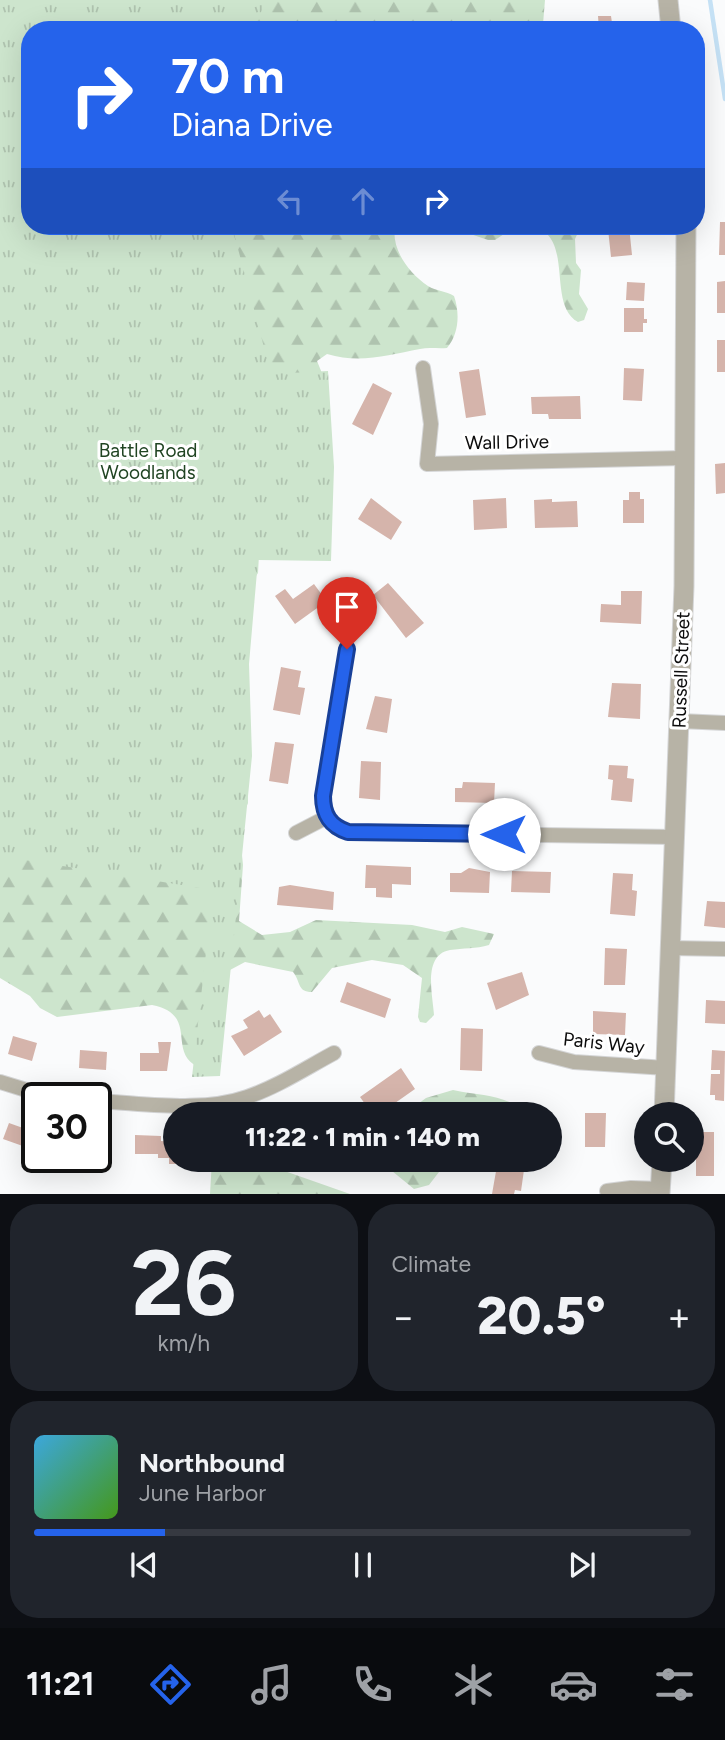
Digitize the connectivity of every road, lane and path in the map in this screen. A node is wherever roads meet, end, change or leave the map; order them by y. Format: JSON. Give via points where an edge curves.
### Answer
{"nodes":[{"id":1,"x":668,"y":0,"type":"edge"},
{"id":2,"x":670,"y":21,"type":"edge"},
{"id":3,"x":686,"y":235,"type":"edge"},
{"id":4,"x":423,"y":368,"type":"dead end"},
{"id":5,"x":684,"y":458,"type":"junction"},
{"id":6,"x":347,"y":649,"type":"dead end"},
{"id":7,"x":680,"y":722,"type":"junction"},
{"id":8,"x":725,"y":723,"type":"edge"},
{"id":9,"x":327,"y":817,"type":"junction"},
{"id":10,"x":296,"y":833,"type":"dead end"},
{"id":11,"x":674,"y":837,"type":"junction"},
{"id":12,"x":669,"y":948,"type":"junction"},
{"id":13,"x":725,"y":949,"type":"edge"},
{"id":14,"x":334,"y":1053,"type":"dead end"},
{"id":15,"x":539,"y":1053,"type":"dead end"},
{"id":16,"x":666,"y":1068,"type":"junction"},
{"id":17,"x":0,"y":1082,"type":"edge"},
{"id":18,"x":21,"y":1088,"type":"edge"},
{"id":19,"x":112,"y":1101,"type":"edge"},
{"id":20,"x":665,"y":1102,"type":"edge"},
{"id":21,"x":661,"y":1172,"type":"edge"},
{"id":22,"x":607,"y":1191,"type":"dead end"},
{"id":23,"x":660,"y":1192,"type":"edge"}],
"edges":[{"from":1,"to":2,"type":"street"},
{"from":3,"to":5,"type":"street","name":"Russell Street"},
{"from":4,"to":5,"type":"street","name":"Wall Drive","via":[[431,424],[427,464]]},
{"from":5,"to":7,"type":"street","name":"Russell Street"},
{"from":6,"to":9,"type":"street","via":[[324,787]]},
{"from":7,"to":8,"type":"street"},
{"from":7,"to":11,"type":"street","name":"Russell Street"},
{"from":9,"to":10,"type":"street"},
{"from":9,"to":11,"type":"street","via":[[348,832]]},
{"from":11,"to":12,"type":"street","name":"Russell Street"},
{"from":12,"to":13,"type":"street"},
{"from":12,"to":16,"type":"street","name":"Russell Street"},
{"from":14,"to":19,"type":"street","via":[[269,1088],[229,1102]]},
{"from":15,"to":16,"type":"street","name":"Paris Way","via":[[574,1062]]},
{"from":16,"to":20,"type":"street","name":"Russell Street"},
{"from":17,"to":18,"type":"street"},
{"from":21,"to":23,"type":"street"},
{"from":22,"to":23,"type":"street"}]}
